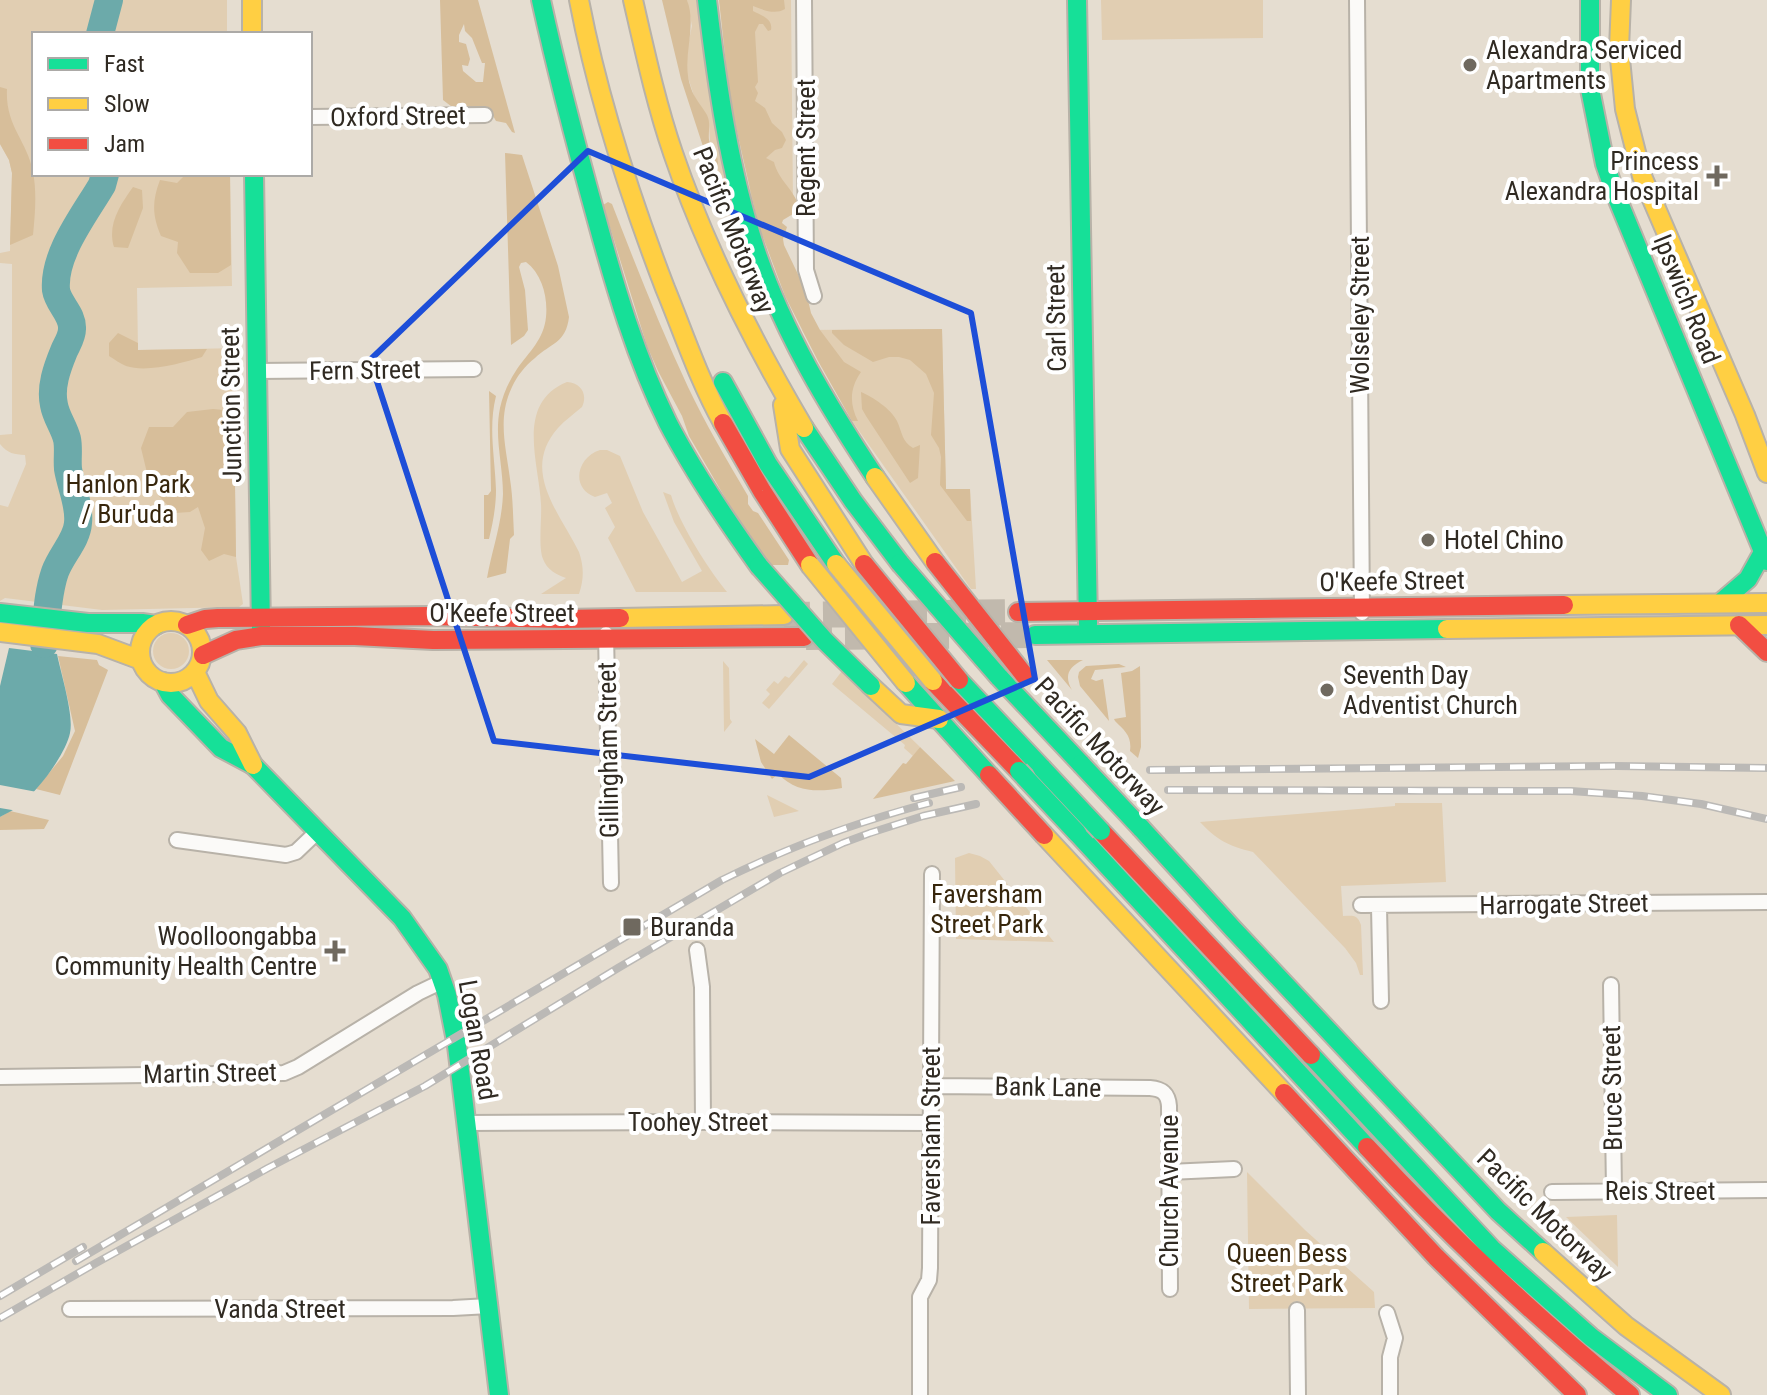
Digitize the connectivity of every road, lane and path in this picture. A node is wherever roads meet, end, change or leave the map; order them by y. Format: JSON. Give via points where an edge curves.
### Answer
{"nodes":[{"id":1,"x":252,"y":0,"type":"edge"},
{"id":2,"x":541,"y":0,"type":"edge"},
{"id":3,"x":579,"y":0,"type":"edge"},
{"id":4,"x":633,"y":0,"type":"edge"},
{"id":5,"x":707,"y":0,"type":"edge"},
{"id":6,"x":804,"y":0,"type":"edge"},
{"id":7,"x":1077,"y":0,"type":"edge"},
{"id":8,"x":1357,"y":0,"type":"edge"},
{"id":9,"x":1590,"y":0,"type":"edge"},
{"id":10,"x":1621,"y":0,"type":"edge"},
{"id":11,"x":252,"y":32,"type":"edge"},
{"id":12,"x":485,"y":115,"type":"dead end"},
{"id":13,"x":312,"y":117,"type":"edge"},
{"id":14,"x":254,"y":176,"type":"edge"},
{"id":15,"x":814,"y":296,"type":"dead end"},
{"id":16,"x":1677,"y":301,"type":"junction"},
{"id":17,"x":675,"y":310,"type":"junction"},
{"id":18,"x":474,"y":369,"type":"dead end"},
{"id":19,"x":257,"y":371,"type":"junction"},
{"id":20,"x":780,"y":390,"type":"junction"},
{"id":21,"x":1767,"y":473,"type":"edge"},
{"id":22,"x":1765,"y":557,"type":"edge"},
{"id":23,"x":1720,"y":603,"type":"junction"},
{"id":24,"x":1767,"y":603,"type":"edge"},
{"id":25,"x":1362,"y":608,"type":"junction"},
{"id":26,"x":1087,"y":611,"type":"junction"},
{"id":27,"x":1018,"y":612,"type":"tunnel mouth"},
{"id":28,"x":1,"y":613,"type":"edge"},
{"id":29,"x":784,"y":615,"type":"tunnel mouth"},
{"id":30,"x":607,"y":618,"type":"junction"},
{"id":31,"x":156,"y":625,"type":"junction"},
{"id":32,"x":187,"y":625,"type":"junction"},
{"id":33,"x":1739,"y":625,"type":"junction"},
{"id":34,"x":1767,"y":625,"type":"edge"},
{"id":35,"x":261,"y":627,"type":"junction"},
{"id":36,"x":1362,"y":629,"type":"junction"},
{"id":37,"x":0,"y":632,"type":"edge"},
{"id":38,"x":1089,"y":634,"type":"junction"},
{"id":39,"x":1035,"y":635,"type":"tunnel mouth"},
{"id":40,"x":804,"y":637,"type":"tunnel mouth"},
{"id":41,"x":606,"y":639,"type":"junction"},
{"id":42,"x":1767,"y":652,"type":"edge"},
{"id":43,"x":141,"y":660,"type":"junction"},
{"id":44,"x":199,"y":664,"type":"junction"},
{"id":45,"x":163,"y":682,"type":"junction"},
{"id":46,"x":939,"y":719,"type":"junction"},
{"id":47,"x":1041,"y":721,"type":"junction"},
{"id":48,"x":253,"y":765,"type":"junction"},
{"id":49,"x":318,"y":831,"type":"junction"},
{"id":50,"x":177,"y":840,"type":"dead end"},
{"id":51,"x":932,"y":874,"type":"dead end"},
{"id":52,"x":611,"y":883,"type":"dead end"},
{"id":53,"x":1767,"y":902,"type":"edge"},
{"id":54,"x":1361,"y":905,"type":"dead end"},
{"id":55,"x":1379,"y":907,"type":"junction"},
{"id":56,"x":697,"y":950,"type":"dead end"},
{"id":57,"x":443,"y":981,"type":"junction"},
{"id":58,"x":1611,"y":985,"type":"dead end"},
{"id":59,"x":1381,"y":1001,"type":"dead end"},
{"id":60,"x":0,"y":1077,"type":"edge"},
{"id":61,"x":930,"y":1086,"type":"junction"},
{"id":62,"x":1165,"y":1093,"type":"joint"},
{"id":63,"x":703,"y":1122,"type":"junction"},
{"id":64,"x":466,"y":1123,"type":"junction"},
{"id":65,"x":930,"y":1123,"type":"junction"},
{"id":66,"x":1234,"y":1169,"type":"dead end"},
{"id":67,"x":1169,"y":1172,"type":"junction"},
{"id":68,"x":1767,"y":1190,"type":"edge"},
{"id":69,"x":1614,"y":1191,"type":"junction"},
{"id":70,"x":1552,"y":1192,"type":"dead end"},
{"id":71,"x":1170,"y":1289,"type":"dead end"},
{"id":72,"x":489,"y":1306,"type":"junction"},
{"id":73,"x":70,"y":1309,"type":"dead end"},
{"id":74,"x":1297,"y":1310,"type":"dead end"},
{"id":75,"x":1387,"y":1313,"type":"dead end"},
{"id":76,"x":499,"y":1395,"type":"edge"},
{"id":77,"x":920,"y":1395,"type":"edge"},
{"id":78,"x":1298,"y":1395,"type":"edge"},
{"id":79,"x":1390,"y":1395,"type":"edge"},
{"id":80,"x":1577,"y":1395,"type":"edge"},
{"id":81,"x":1630,"y":1395,"type":"edge"},
{"id":82,"x":1668,"y":1395,"type":"edge"},
{"id":83,"x":1721,"y":1395,"type":"edge"}],
"edges":[{"from":1,"to":11,"type":"main road"},
{"from":2,"to":46,"type":"main road","bridge":true,"via":[[557,77],[624,310],[676,436],[759,566],[825,641],[901,714]]},
{"from":3,"to":17,"type":"main road","via":[[615,148]]},
{"from":4,"to":20,"type":"main road","name":"Pacific Motorway","via":[[686,187],[732,299]]},
{"from":5,"to":47,"type":"main road","bridge":true,"via":[[728,143],[753,241],[785,321],[814,379],[884,489],[1025,676]]},
{"from":6,"to":15,"type":"street","name":"Regent Street","via":[[806,270]]},
{"from":7,"to":26,"type":"main road","name":"Carl Street"},
{"from":8,"to":25,"type":"street","name":"Wolseley Street"},
{"from":9,"to":16,"type":"main road","name":"Ipswich Road","via":[[1590,89],[1605,164],[1615,193]]},
{"from":10,"to":16,"type":"main road","name":"Ipswich Road","via":[[1625,109]]},
{"from":12,"to":13,"type":"street","name":"Oxford Street"},
{"from":14,"to":19,"type":"main road","name":"Junction Street"},
{"from":16,"to":21,"type":"main road","name":"Ipswich Road","via":[[1745,415]]},
{"from":16,"to":22,"type":"main road","name":"Ipswich Road"},
{"from":17,"to":46,"type":"main road","bridge":true,"via":[[724,424],[810,565]]},
{"from":17,"to":81,"type":"main road","bridge":true,"via":[[712,361],[812,531],[933,681],[1466,1250]]},
{"from":18,"to":19,"type":"street","name":"Fern Street"},
{"from":19,"to":35,"type":"main road","name":"Junction Street"},
{"from":20,"to":47,"type":"main road","name":"Pacific Motorway","bridge":true,"via":[[871,527]]},
{"from":20,"to":82,"type":"main road","bridge":true,"via":[[790,449],[864,564],[959,680],[1492,1249],[1591,1337]]},
{"from":22,"to":23,"type":"main road"},
{"from":23,"to":24,"type":"main road","name":"O'Keefe Street"},
{"from":23,"to":25,"type":"main road","name":"O'Keefe Street"},
{"from":25,"to":26,"type":"main road","name":"O'Keefe Street"},
{"from":25,"to":36,"type":"street","name":"Wolseley Street"},
{"from":26,"to":27,"type":"main road","name":"O'Keefe Street"},
{"from":26,"to":38,"type":"main road","name":"Carl Street"},
{"from":28,"to":31,"type":"main road"},
{"from":29,"to":30,"type":"main road","name":"O'Keefe Street"},
{"from":30,"to":35,"type":"main road","name":"O'Keefe Street","via":[[431,616]]},
{"from":30,"to":41,"type":"street","name":"Gillingham Street"},
{"from":31,"to":32,"type":"main road"},
{"from":31,"to":43,"type":"main road","via":[[144,636]]},
{"from":32,"to":35,"type":"main road","name":"O'Keefe Street","via":[[205,619]]},
{"from":32,"to":44,"type":"main road","via":[[199,638]]},
{"from":33,"to":34,"type":"main road","name":"O'Keefe Street"},
{"from":33,"to":36,"type":"main road","name":"O'Keefe Street"},
{"from":33,"to":42,"type":"main road"},
{"from":35,"to":41,"type":"main road","name":"O'Keefe Street","via":[[404,639]]},
{"from":35,"to":44,"type":"main road","name":"O'Keefe Street"},
{"from":36,"to":38,"type":"main road","name":"O'Keefe Street"},
{"from":37,"to":43,"type":"main road","via":[[98,644]]},
{"from":38,"to":39,"type":"main road","name":"O'Keefe Street"},
{"from":40,"to":41,"type":"main road","name":"O'Keefe Street"},
{"from":41,"to":52,"type":"street","name":"Gillingham Street"},
{"from":43,"to":45,"type":"main road"},
{"from":44,"to":45,"type":"main road","via":[[188,678]]},
{"from":44,"to":48,"type":"main road","name":"Logan Road","via":[[209,701],[237,733]]},
{"from":45,"to":48,"type":"main road","name":"Logan Road","via":[[221,748]]},
{"from":46,"to":80,"type":"main road","bridge":true,"via":[[1436,1257]]},
{"from":47,"to":83,"type":"main road","name":"Pacific Motorway","bridge":true,"via":[[1498,1211],[1626,1326]]},
{"from":48,"to":49,"type":"main road","name":"Logan Road"},
{"from":49,"to":50,"type":"street","via":[[296,852],[281,856]]},
{"from":49,"to":57,"type":"main road","name":"Logan Road","via":[[402,918]]},
{"from":51,"to":61,"type":"street","name":"Faversham Street"},
{"from":53,"to":55,"type":"street","name":"Harrogate Street"},
{"from":54,"to":55,"type":"street","name":"Harrogate Street"},
{"from":55,"to":59,"type":"street"},
{"from":56,"to":63,"type":"street"},
{"from":57,"to":60,"type":"street","name":"Martin Street","via":[[284,1073]]},
{"from":57,"to":64,"type":"main road","name":"Logan Road"},
{"from":58,"to":69,"type":"street","name":"Bruce Street"},
{"from":61,"to":62,"type":"street","name":"Bank Lane","via":[[1150,1088]]},
{"from":61,"to":65,"type":"street","name":"Faversham Street"},
{"from":62,"to":67,"type":"street","name":"Church Avenue"},
{"from":63,"to":64,"type":"street","name":"Toohey Street"},
{"from":63,"to":65,"type":"street","name":"Toohey Street"},
{"from":64,"to":72,"type":"main road","name":"Logan Road"},
{"from":65,"to":77,"type":"street","name":"Faversham Street","via":[[930,1273],[920,1302]]},
{"from":66,"to":67,"type":"street"},
{"from":67,"to":71,"type":"street","name":"Church Avenue"},
{"from":68,"to":69,"type":"street","name":"Reis Street"},
{"from":69,"to":70,"type":"street","name":"Reis Street"},
{"from":72,"to":73,"type":"street","name":"Vanda Street"},
{"from":72,"to":76,"type":"main road","name":"Logan Road"},
{"from":74,"to":78,"type":"street"},
{"from":75,"to":79,"type":"street","via":[[1395,1338]]}]}
